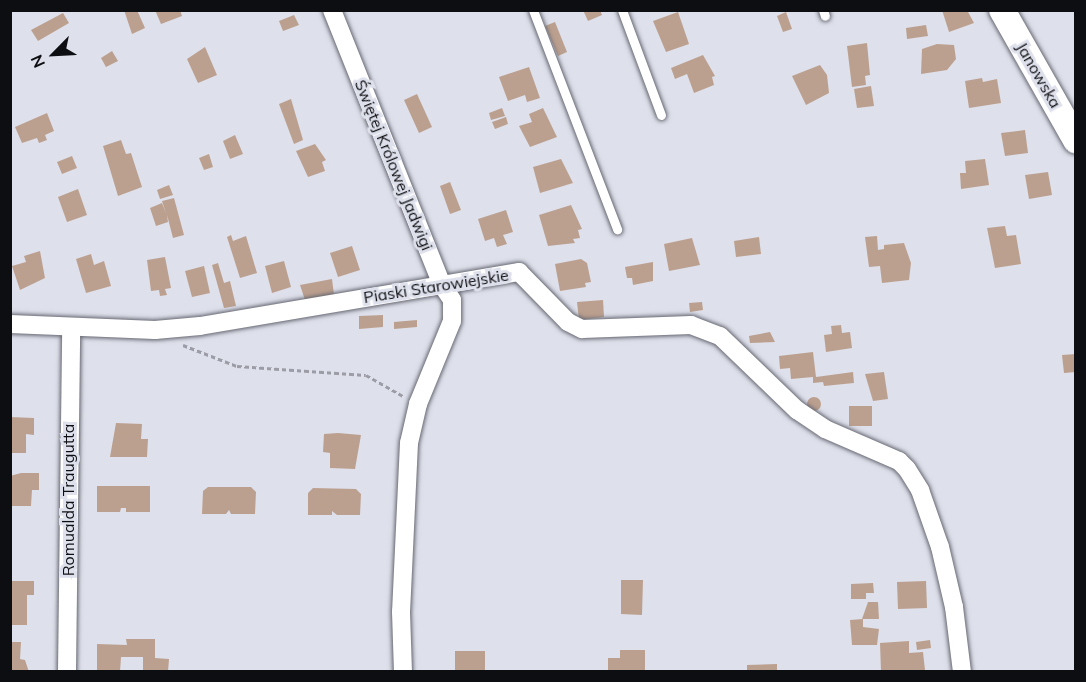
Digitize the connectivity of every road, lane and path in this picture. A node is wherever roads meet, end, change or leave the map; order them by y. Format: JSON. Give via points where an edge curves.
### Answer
{"nodes":[{"id":1,"x":332,"y":10,"type":"edge"},
{"id":2,"x":533,"y":10,"type":"edge"},
{"id":3,"x":622,"y":10,"type":"edge"},
{"id":4,"x":1002,"y":10,"type":"edge"},
{"id":5,"x":661,"y":115,"type":"dead end"},
{"id":6,"x":1076,"y":140,"type":"edge"},
{"id":7,"x":617,"y":229,"type":"dead end"},
{"id":8,"x":442,"y":285,"type":"junction"},
{"id":9,"x":10,"y":324,"type":"edge"},
{"id":10,"x":71,"y":329,"type":"junction"},
{"id":11,"x":155,"y":330,"type":"junction"},
{"id":12,"x":418,"y":404,"type":"junction"},
{"id":13,"x":67,"y":672,"type":"edge"},
{"id":14,"x":403,"y":672,"type":"edge"},
{"id":15,"x":962,"y":672,"type":"edge"}],
"edges":[{"from":1,"to":8,"type":"street","name":"Świętej Królowej Jadwigi"},
{"from":2,"to":7,"type":"lane"},
{"from":3,"to":5,"type":"lane"},
{"from":4,"to":6,"type":"main road","name":"Janowska"},
{"from":8,"to":11,"type":"street","name":"Piaski Starowiejskie"},
{"from":8,"to":12,"type":"street","name":"Świętej Królowej Jadwigi","via":[[452,300],[452,321]]},
{"from":8,"to":15,"type":"street","name":"Piaski Starowiejskie","via":[[519,272],[568,322],[582,329],[691,325],[720,336],[797,410],[825,429],[899,461],[920,490],[940,547],[954,607]]},
{"from":9,"to":10,"type":"street","name":"Piaski Starowiejskie"},
{"from":10,"to":11,"type":"street","name":"Piaski Starowiejskie"},
{"from":10,"to":13,"type":"street","name":"Romualda Traugutta"},
{"from":11,"to":12,"type":"path","via":[[210,359],[237,366],[366,375]]},
{"from":12,"to":14,"type":"street","name":"Świętej Królowej Jadwigi","via":[[409,443],[401,612]]}]}
